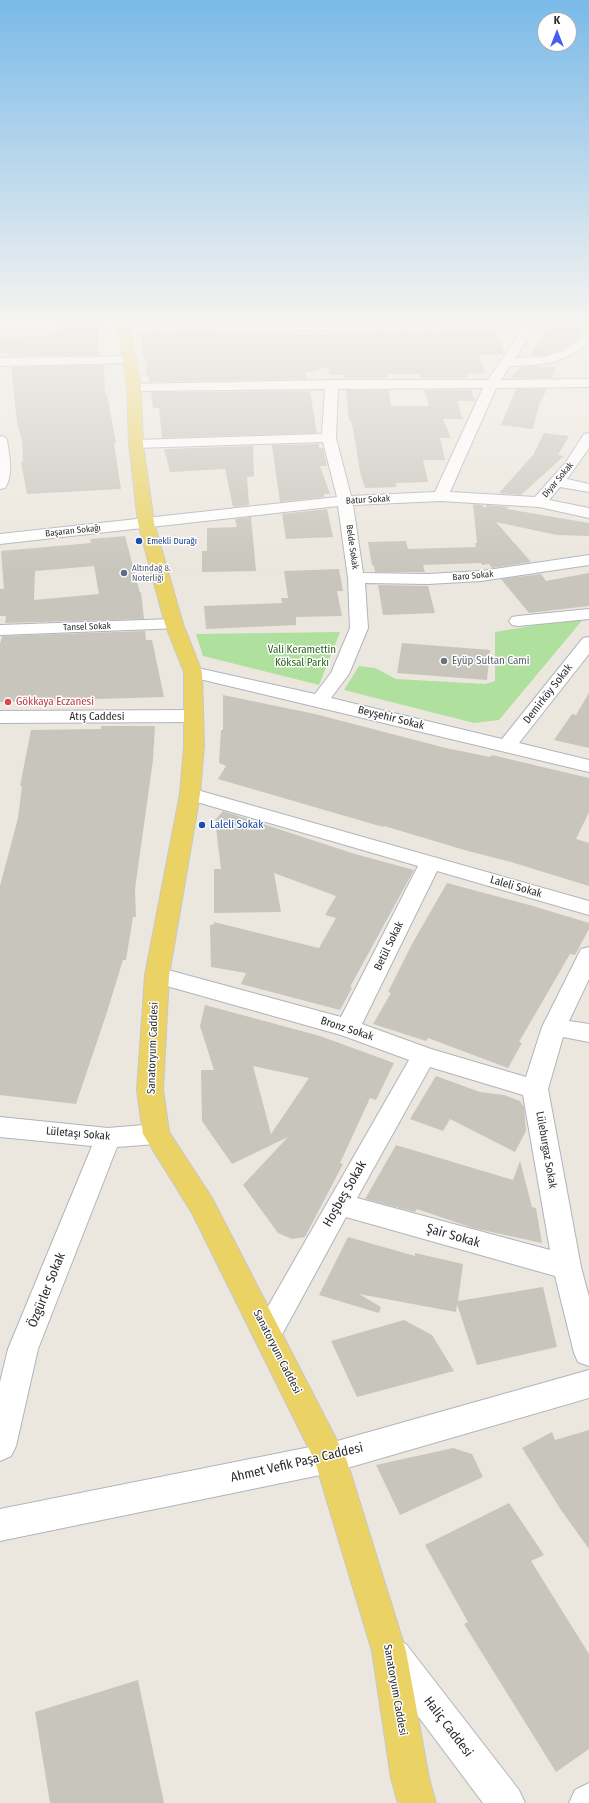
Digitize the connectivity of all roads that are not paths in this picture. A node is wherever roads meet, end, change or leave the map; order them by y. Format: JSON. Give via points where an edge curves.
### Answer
{"nodes":[{"id":1,"x":135,"y":405,"type":"edge"},
{"id":2,"x":331,"y":405,"type":"edge"},
{"id":3,"x":482,"y":405,"type":"edge"},
{"id":4,"x":589,"y":437,"type":"edge"},
{"id":5,"x":329,"y":438,"type":"junction"},
{"id":6,"x":0,"y":440,"type":"edge"},
{"id":7,"x":136,"y":444,"type":"junction"},
{"id":8,"x":557,"y":482,"type":"junction"},
{"id":9,"x":0,"y":485,"type":"edge"},
{"id":10,"x":589,"y":488,"type":"edge"},
{"id":11,"x":441,"y":496,"type":"junction"},
{"id":12,"x":346,"y":501,"type":"junction"},
{"id":13,"x":539,"y":502,"type":"junction"},
{"id":14,"x":589,"y":513,"type":"edge"},
{"id":15,"x":146,"y":523,"type":"junction"},
{"id":16,"x":0,"y":539,"type":"edge"},
{"id":17,"x":589,"y":560,"type":"edge"},
{"id":18,"x":356,"y":578,"type":"junction"},
{"id":19,"x":589,"y":614,"type":"edge"},
{"id":20,"x":518,"y":621,"type":"dead end"},
{"id":21,"x":174,"y":624,"type":"junction"},
{"id":22,"x":0,"y":630,"type":"edge"},
{"id":23,"x":589,"y":642,"type":"edge"},
{"id":24,"x":193,"y":672,"type":"junction"},
{"id":25,"x":320,"y":701,"type":"junction"},
{"id":26,"x":194,"y":716,"type":"junction"},
{"id":27,"x":0,"y":717,"type":"edge"},
{"id":28,"x":507,"y":746,"type":"junction"},
{"id":29,"x":589,"y":766,"type":"edge"},
{"id":30,"x":190,"y":794,"type":"junction"},
{"id":31,"x":430,"y":863,"type":"junction"},
{"id":32,"x":589,"y":908,"type":"edge"},
{"id":33,"x":589,"y":955,"type":"edge"},
{"id":34,"x":156,"y":976,"type":"junction"},
{"id":35,"x":554,"y":1027,"type":"junction"},
{"id":36,"x":348,"y":1028,"type":"junction"},
{"id":37,"x":589,"y":1033,"type":"edge"},
{"id":38,"x":424,"y":1056,"type":"junction"},
{"id":39,"x":535,"y":1089,"type":"junction"},
{"id":40,"x":0,"y":1127,"type":"edge"},
{"id":41,"x":156,"y":1134,"type":"junction"},
{"id":42,"x":108,"y":1138,"type":"junction"},
{"id":43,"x":338,"y":1204,"type":"junction"},
{"id":44,"x":567,"y":1268,"type":"junction"},
{"id":45,"x":268,"y":1333,"type":"junction"},
{"id":46,"x":589,"y":1353,"type":"edge"},
{"id":47,"x":589,"y":1384,"type":"edge"},
{"id":48,"x":0,"y":1446,"type":"edge"},
{"id":49,"x":330,"y":1458,"type":"junction"},
{"id":50,"x":0,"y":1526,"type":"edge"},
{"id":51,"x":389,"y":1651,"type":"junction"},
{"id":52,"x":418,"y":1803,"type":"edge"},
{"id":53,"x":506,"y":1803,"type":"edge"}],
"edges":[{"from":1,"to":7,"type":"main road","name":"Sanatoryum Caddesi"},
{"from":2,"to":5,"type":"street","name":"Belde Sokak"},
{"from":3,"to":11,"type":"street"},
{"from":4,"to":8,"type":"street","name":"Diyar Sokak"},
{"from":5,"to":7,"type":"street"},
{"from":5,"to":12,"type":"street","name":"Belde Sokak"},
{"from":6,"to":9,"type":"street","via":[[3,464]]},
{"from":7,"to":15,"type":"main road","name":"Sanatoryum Caddesi"},
{"from":8,"to":10,"type":"street"},
{"from":8,"to":13,"type":"street","name":"Diyar Sokak"},
{"from":11,"to":12,"type":"street","name":"Batur Sokak"},
{"from":11,"to":13,"type":"street","name":"Batur Sokak"},
{"from":12,"to":15,"type":"street","name":"Batur Sokak"},
{"from":12,"to":18,"type":"street","name":"Belde Sokak"},
{"from":13,"to":14,"type":"street","name":"Batur Sokak"},
{"from":15,"to":16,"type":"street","name":"Başaran Sokağı"},
{"from":15,"to":21,"type":"main road","name":"Sanatoryum Caddesi"},
{"from":17,"to":18,"type":"street","name":"Baro Sokak","via":[[499,574],[434,580]]},
{"from":18,"to":25,"type":"street","name":"Belde Sokak","via":[[359,628],[340,674]]},
{"from":19,"to":20,"type":"street"},
{"from":21,"to":22,"type":"street","name":"Tansel Sokak"},
{"from":21,"to":24,"type":"main road","name":"Sanatoryum Caddesi"},
{"from":23,"to":28,"type":"street","name":"Demirköy Sokak"},
{"from":24,"to":25,"type":"street","name":"Beyşehir Sokak"},
{"from":24,"to":26,"type":"main road","name":"Sanatoryum Caddesi"},
{"from":25,"to":28,"type":"street","name":"Beyşehir Sokak"},
{"from":26,"to":27,"type":"street","name":"Atış Caddesi"},
{"from":26,"to":30,"type":"main road","name":"Sanatoryum Caddesi"},
{"from":28,"to":29,"type":"street","name":"Beyşehir Sokak"},
{"from":30,"to":31,"type":"street","name":"Laleli Sokak"},
{"from":30,"to":34,"type":"main road","name":"Sanatoryum Caddesi"},
{"from":31,"to":32,"type":"street","name":"Laleli Sokak"},
{"from":31,"to":36,"type":"street","name":"Betül Sokak"},
{"from":33,"to":35,"type":"street","name":"Lüleburgaz Sokak"},
{"from":34,"to":36,"type":"street","name":"Bronz Sokak"},
{"from":34,"to":41,"type":"main road","name":"Sanatoryum Caddesi","via":[[150,1090]]},
{"from":35,"to":37,"type":"street"},
{"from":35,"to":39,"type":"street","name":"Lüleburgaz Sokak"},
{"from":36,"to":38,"type":"street","name":"Bronz Sokak"},
{"from":38,"to":39,"type":"street","name":"Bronz Sokak"},
{"from":38,"to":43,"type":"street","name":"Hoşbeş Sokak"},
{"from":39,"to":44,"type":"street","name":"Lüleburgaz Sokak"},
{"from":40,"to":42,"type":"street","name":"Lületaşı Sokak"},
{"from":41,"to":42,"type":"street","name":"Lületaşı Sokak"},
{"from":41,"to":45,"type":"main road","name":"Sanatoryum Caddesi","via":[[202,1206]]},
{"from":42,"to":48,"type":"street","name":"Özgürler Sokak","via":[[23,1349]]},
{"from":43,"to":44,"type":"street","name":"Şair Sokak"},
{"from":43,"to":45,"type":"street","name":"Hoşbeş Sokak"},
{"from":44,"to":46,"type":"street","name":"Lüleburgaz Sokak"},
{"from":45,"to":49,"type":"main road","name":"Sanatoryum Caddesi"},
{"from":47,"to":49,"type":"street","name":"Ahmet Vefik Paşa Caddesi"},
{"from":49,"to":50,"type":"street","name":"Ahmet Vefik Paşa Caddesi"},
{"from":49,"to":51,"type":"main road","name":"Sanatoryum Caddesi"},
{"from":51,"to":52,"type":"main road","name":"Sanatoryum Caddesi","via":[[410,1778]]},
{"from":51,"to":53,"type":"street","name":"Haliç Caddesi"}]}
